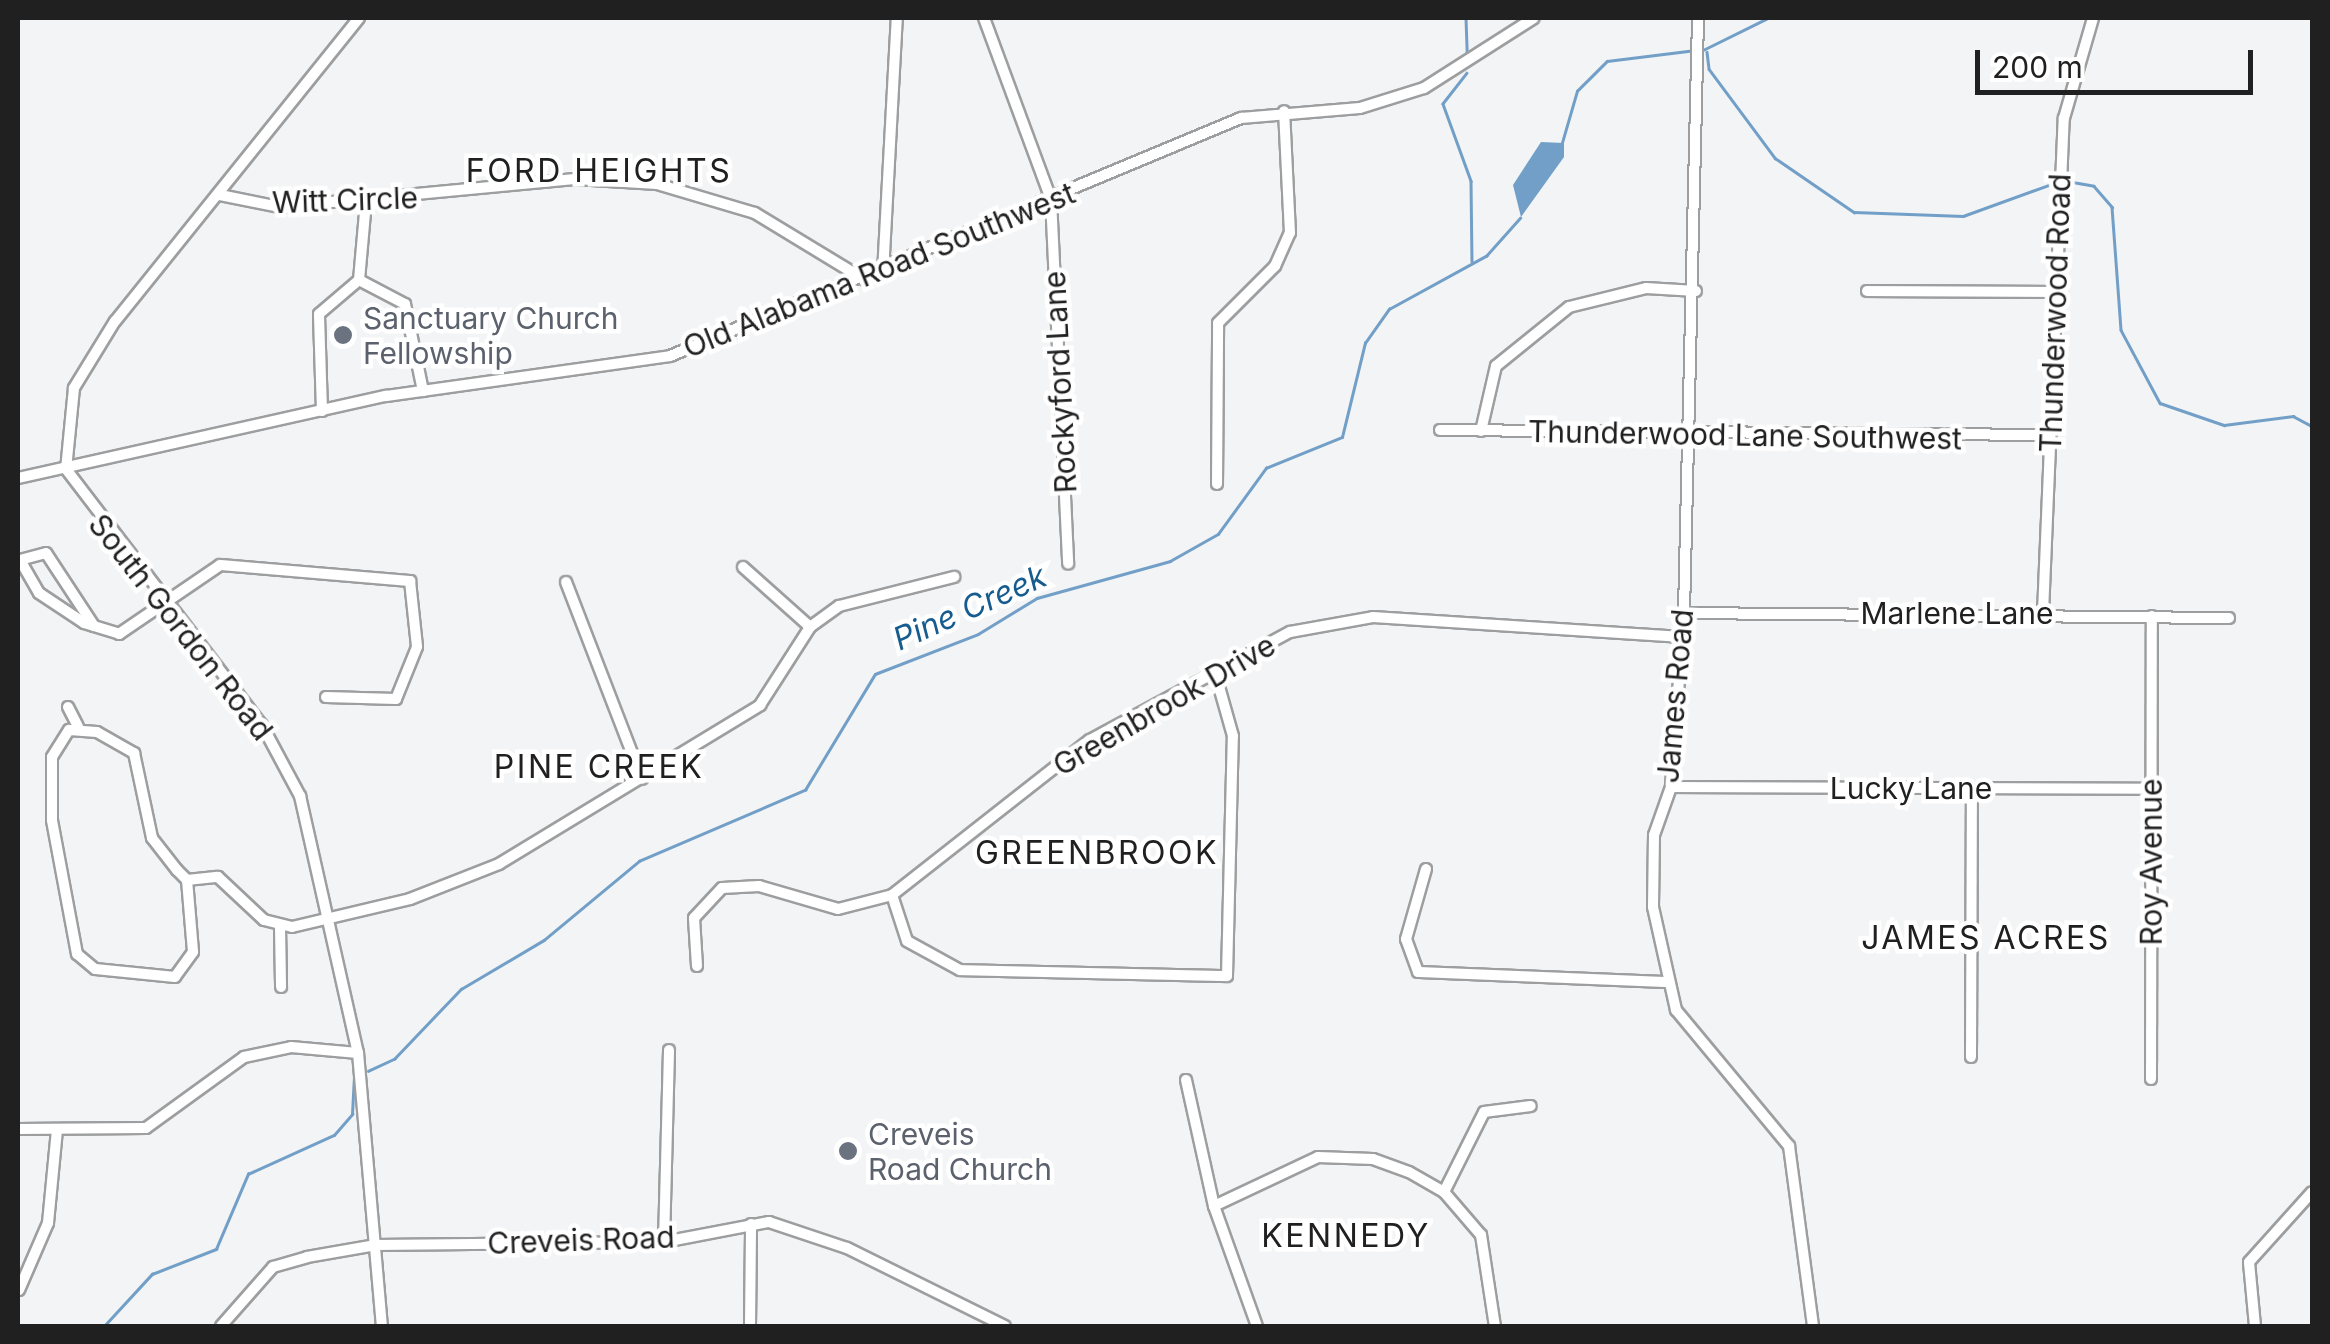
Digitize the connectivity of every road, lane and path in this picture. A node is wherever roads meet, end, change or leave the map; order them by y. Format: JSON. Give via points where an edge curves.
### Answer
{"nodes":[{"id":1,"x":359,"y":18,"type":"edge"},
{"id":2,"x":897,"y":18,"type":"edge"},
{"id":3,"x":984,"y":18,"type":"edge"},
{"id":4,"x":1534,"y":18,"type":"edge"},
{"id":5,"x":1698,"y":18,"type":"edge"},
{"id":6,"x":2094,"y":18,"type":"edge"},
{"id":7,"x":1284,"y":111,"type":"junction"},
{"id":8,"x":220,"y":196,"type":"junction"},
{"id":9,"x":1051,"y":200,"type":"junction"},
{"id":10,"x":366,"y":202,"type":"junction"},
{"id":11,"x":883,"y":273,"type":"junction"},
{"id":12,"x":358,"y":280,"type":"junction"},
{"id":13,"x":865,"y":280,"type":"junction"},
{"id":14,"x":1696,"y":291,"type":"junction"},
{"id":15,"x":1867,"y":291,"type":"dead end"},
{"id":16,"x":2057,"y":292,"type":"junction"},
{"id":17,"x":423,"y":391,"type":"junction"},
{"id":18,"x":322,"y":411,"type":"junction"},
{"id":19,"x":1440,"y":430,"type":"dead end"},
{"id":20,"x":1481,"y":431,"type":"junction"},
{"id":21,"x":1688,"y":433,"type":"junction"},
{"id":22,"x":2050,"y":435,"type":"junction"},
{"id":23,"x":66,"y":468,"type":"junction"},
{"id":24,"x":18,"y":478,"type":"edge"},
{"id":25,"x":1217,"y":484,"type":"dead end"},
{"id":26,"x":1068,"y":564,"type":"dead end"},
{"id":27,"x":743,"y":568,"type":"dead end"},
{"id":28,"x":954,"y":577,"type":"dead end"},
{"id":29,"x":566,"y":582,"type":"dead end"},
{"id":30,"x":166,"y":603,"type":"junction"},
{"id":31,"x":1684,"y":613,"type":"junction"},
{"id":32,"x":2044,"y":613,"type":"junction"},
{"id":33,"x":2152,"y":616,"type":"junction"},
{"id":34,"x":2229,"y":618,"type":"dead end"},
{"id":35,"x":94,"y":626,"type":"junction"},
{"id":36,"x":810,"y":628,"type":"junction"},
{"id":37,"x":1682,"y":637,"type":"junction"},
{"id":38,"x":1216,"y":676,"type":"junction"},
{"id":39,"x":326,"y":697,"type":"dead end"},
{"id":40,"x":68,"y":708,"type":"dead end"},
{"id":41,"x":78,"y":728,"type":"junction"},
{"id":42,"x":642,"y":779,"type":"junction"},
{"id":43,"x":1671,"y":787,"type":"junction"},
{"id":44,"x":1972,"y":788,"type":"junction"},
{"id":45,"x":2151,"y":789,"type":"junction"},
{"id":46,"x":1426,"y":869,"type":"dead end"},
{"id":47,"x":187,"y":880,"type":"junction"},
{"id":48,"x":892,"y":895,"type":"junction"},
{"id":49,"x":332,"y":917,"type":"junction"},
{"id":50,"x":280,"y":927,"type":"junction"},
{"id":51,"x":698,"y":966,"type":"dead end"},
{"id":52,"x":1666,"y":982,"type":"junction"},
{"id":53,"x":281,"y":987,"type":"dead end"},
{"id":54,"x":669,"y":1050,"type":"dead end"},
{"id":55,"x":358,"y":1053,"type":"junction"},
{"id":56,"x":1971,"y":1057,"type":"dead end"},
{"id":57,"x":2150,"y":1079,"type":"dead end"},
{"id":58,"x":1186,"y":1080,"type":"dead end"},
{"id":59,"x":1531,"y":1106,"type":"dead end"},
{"id":60,"x":18,"y":1129,"type":"edge"},
{"id":61,"x":57,"y":1130,"type":"junction"},
{"id":62,"x":1444,"y":1192,"type":"junction"},
{"id":63,"x":2312,"y":1192,"type":"edge"},
{"id":64,"x":1214,"y":1206,"type":"junction"},
{"id":65,"x":752,"y":1224,"type":"junction"},
{"id":66,"x":664,"y":1242,"type":"junction"},
{"id":67,"x":376,"y":1245,"type":"junction"},
{"id":68,"x":20,"y":1290,"type":"edge"},
{"id":69,"x":976,"y":1312,"type":"junction"},
{"id":70,"x":221,"y":1326,"type":"edge"},
{"id":71,"x":382,"y":1326,"type":"edge"},
{"id":72,"x":750,"y":1326,"type":"edge"},
{"id":73,"x":972,"y":1326,"type":"edge"},
{"id":74,"x":1005,"y":1326,"type":"edge"},
{"id":75,"x":1257,"y":1326,"type":"edge"},
{"id":76,"x":1495,"y":1326,"type":"edge"},
{"id":77,"x":1813,"y":1326,"type":"edge"},
{"id":78,"x":2255,"y":1326,"type":"edge"}],
"edges":[{"from":1,"to":8,"type":"street"},
{"from":2,"to":11,"type":"street"},
{"from":3,"to":9,"type":"street","name":"Rockyford Lane"},
{"from":4,"to":7,"type":"street","name":"Old Alabama Road Southwest","via":[[1389,101]]},
{"from":5,"to":14,"type":"street","name":"James Road"},
{"from":6,"to":16,"type":"street","name":"Thunderwood Road","via":[[2064,118]]},
{"from":7,"to":9,"type":"street","name":"Old Alabama Road Southwest","via":[[1217,127]]},
{"from":7,"to":25,"type":"street","via":[[1290,233],[1275,266],[1218,323]]},
{"from":8,"to":10,"type":"street","name":"Witt Circle","via":[[279,206]]},
{"from":8,"to":23,"type":"street","via":[[88,362],[66,424]]},
{"from":9,"to":11,"type":"street","name":"Old Alabama Road Southwest"},
{"from":9,"to":26,"type":"street","name":"Rockyford Lane"},
{"from":10,"to":12,"type":"street"},
{"from":10,"to":13,"type":"street","name":"Witt Circle","via":[[556,180],[657,184],[755,213]]},
{"from":11,"to":13,"type":"street","name":"Old Alabama Road Southwest"},
{"from":12,"to":17,"type":"street","via":[[405,304]]},
{"from":12,"to":18,"type":"street","via":[[319,314]]},
{"from":13,"to":17,"type":"street","name":"Old Alabama Road Southwest","via":[[632,366]]},
{"from":14,"to":20,"type":"street","via":[[1646,288],[1569,307],[1491,374]]},
{"from":14,"to":21,"type":"street","name":"James Road"},
{"from":15,"to":16,"type":"street"},
{"from":16,"to":22,"type":"street","name":"Thunderwood Road"},
{"from":17,"to":18,"type":"street","name":"Old Alabama Road Southwest"},
{"from":18,"to":23,"type":"street","name":"Old Alabama Road Southwest"},
{"from":19,"to":20,"type":"street","name":"Thunderwood Lane Southwest"},
{"from":20,"to":21,"type":"street","name":"Thunderwood Lane Southwest"},
{"from":21,"to":22,"type":"street","name":"Thunderwood Lane Southwest"},
{"from":21,"to":31,"type":"street","name":"James Road"},
{"from":22,"to":32,"type":"street","name":"Thunderwood Road"},
{"from":23,"to":24,"type":"street","name":"Old Alabama Road Southwest"},
{"from":23,"to":30,"type":"street","name":"South Gordon Road"},
{"from":27,"to":36,"type":"street"},
{"from":28,"to":36,"type":"street","via":[[839,606]]},
{"from":29,"to":42,"type":"street"},
{"from":30,"to":35,"type":"street","via":[[119,634]]},
{"from":30,"to":39,"type":"street","via":[[220,565],[410,581],[417,647],[396,698]]},
{"from":30,"to":49,"type":"street","name":"South Gordon Road","via":[[282,759]]},
{"from":31,"to":32,"type":"street","name":"Marlene Lane"},
{"from":31,"to":37,"type":"street","name":"James Road"},
{"from":32,"to":33,"type":"street","name":"Marlene Lane"},
{"from":33,"to":34,"type":"street","name":"Marlene Lane"},
{"from":33,"to":45,"type":"street","name":"Roy Avenue"},
{"from":35,"to":35,"type":"street","via":[[39,594],[20,560],[46,553]]},
{"from":36,"to":42,"type":"street","via":[[760,705]]},
{"from":37,"to":38,"type":"street","name":"Greenbrook Drive","via":[[1343,617],[1269,641]]},
{"from":37,"to":43,"type":"street","name":"James Road"},
{"from":38,"to":48,"type":"street","name":"Greenbrook Drive","via":[[1090,740]]},
{"from":38,"to":48,"type":"street","via":[[1233,736],[1227,976],[960,970],[907,941]]},
{"from":40,"to":41,"type":"street"},
{"from":41,"to":47,"type":"street","via":[[134,753],[152,838]]},
{"from":41,"to":47,"type":"street","via":[[61,738],[52,773],[77,954],[95,970],[175,977],[193,952]]},
{"from":42,"to":49,"type":"street","via":[[452,886]]},
{"from":43,"to":44,"type":"street","name":"Lucky Lane"},
{"from":43,"to":52,"type":"street","name":"James Road","via":[[1653,850]]},
{"from":44,"to":45,"type":"street","name":"Lucky Lane"},
{"from":44,"to":56,"type":"street"},
{"from":45,"to":57,"type":"street","name":"Roy Avenue"},
{"from":46,"to":52,"type":"street","via":[[1406,939],[1418,972]]},
{"from":47,"to":50,"type":"street","via":[[218,877]]},
{"from":48,"to":51,"type":"street","name":"Greenbrook Drive","via":[[838,909],[759,886],[722,888],[694,918]]},
{"from":49,"to":50,"type":"street"},
{"from":49,"to":55,"type":"street","name":"South Gordon Road"},
{"from":50,"to":53,"type":"street"},
{"from":52,"to":77,"type":"street","name":"James Road","via":[[1693,1037],[1783,1131]]},
{"from":54,"to":66,"type":"street"},
{"from":55,"to":61,"type":"street","via":[[268,1048],[228,1065],[146,1128]]},
{"from":55,"to":67,"type":"street","name":"South Gordon Road"},
{"from":58,"to":64,"type":"street"},
{"from":59,"to":62,"type":"street","via":[[1484,1112]]},
{"from":60,"to":61,"type":"street"},
{"from":61,"to":68,"type":"street","via":[[48,1223]]},
{"from":62,"to":64,"type":"street","via":[[1341,1154]]},
{"from":62,"to":76,"type":"street","via":[[1488,1250]]},
{"from":63,"to":78,"type":"street","via":[[2249,1262]]},
{"from":64,"to":75,"type":"street"},
{"from":65,"to":66,"type":"street","name":"Creveis Road"},
{"from":65,"to":69,"type":"street","name":"Creveis Road","via":[[813,1232]]},
{"from":65,"to":72,"type":"street"},
{"from":66,"to":67,"type":"street","name":"Creveis Road"},
{"from":67,"to":70,"type":"street","name":"Creveis Road","via":[[273,1267]]},
{"from":67,"to":71,"type":"street","name":"South Gordon Road"},
{"from":69,"to":73,"type":"street"},
{"from":69,"to":74,"type":"street","name":"Creveis Road"}]}
